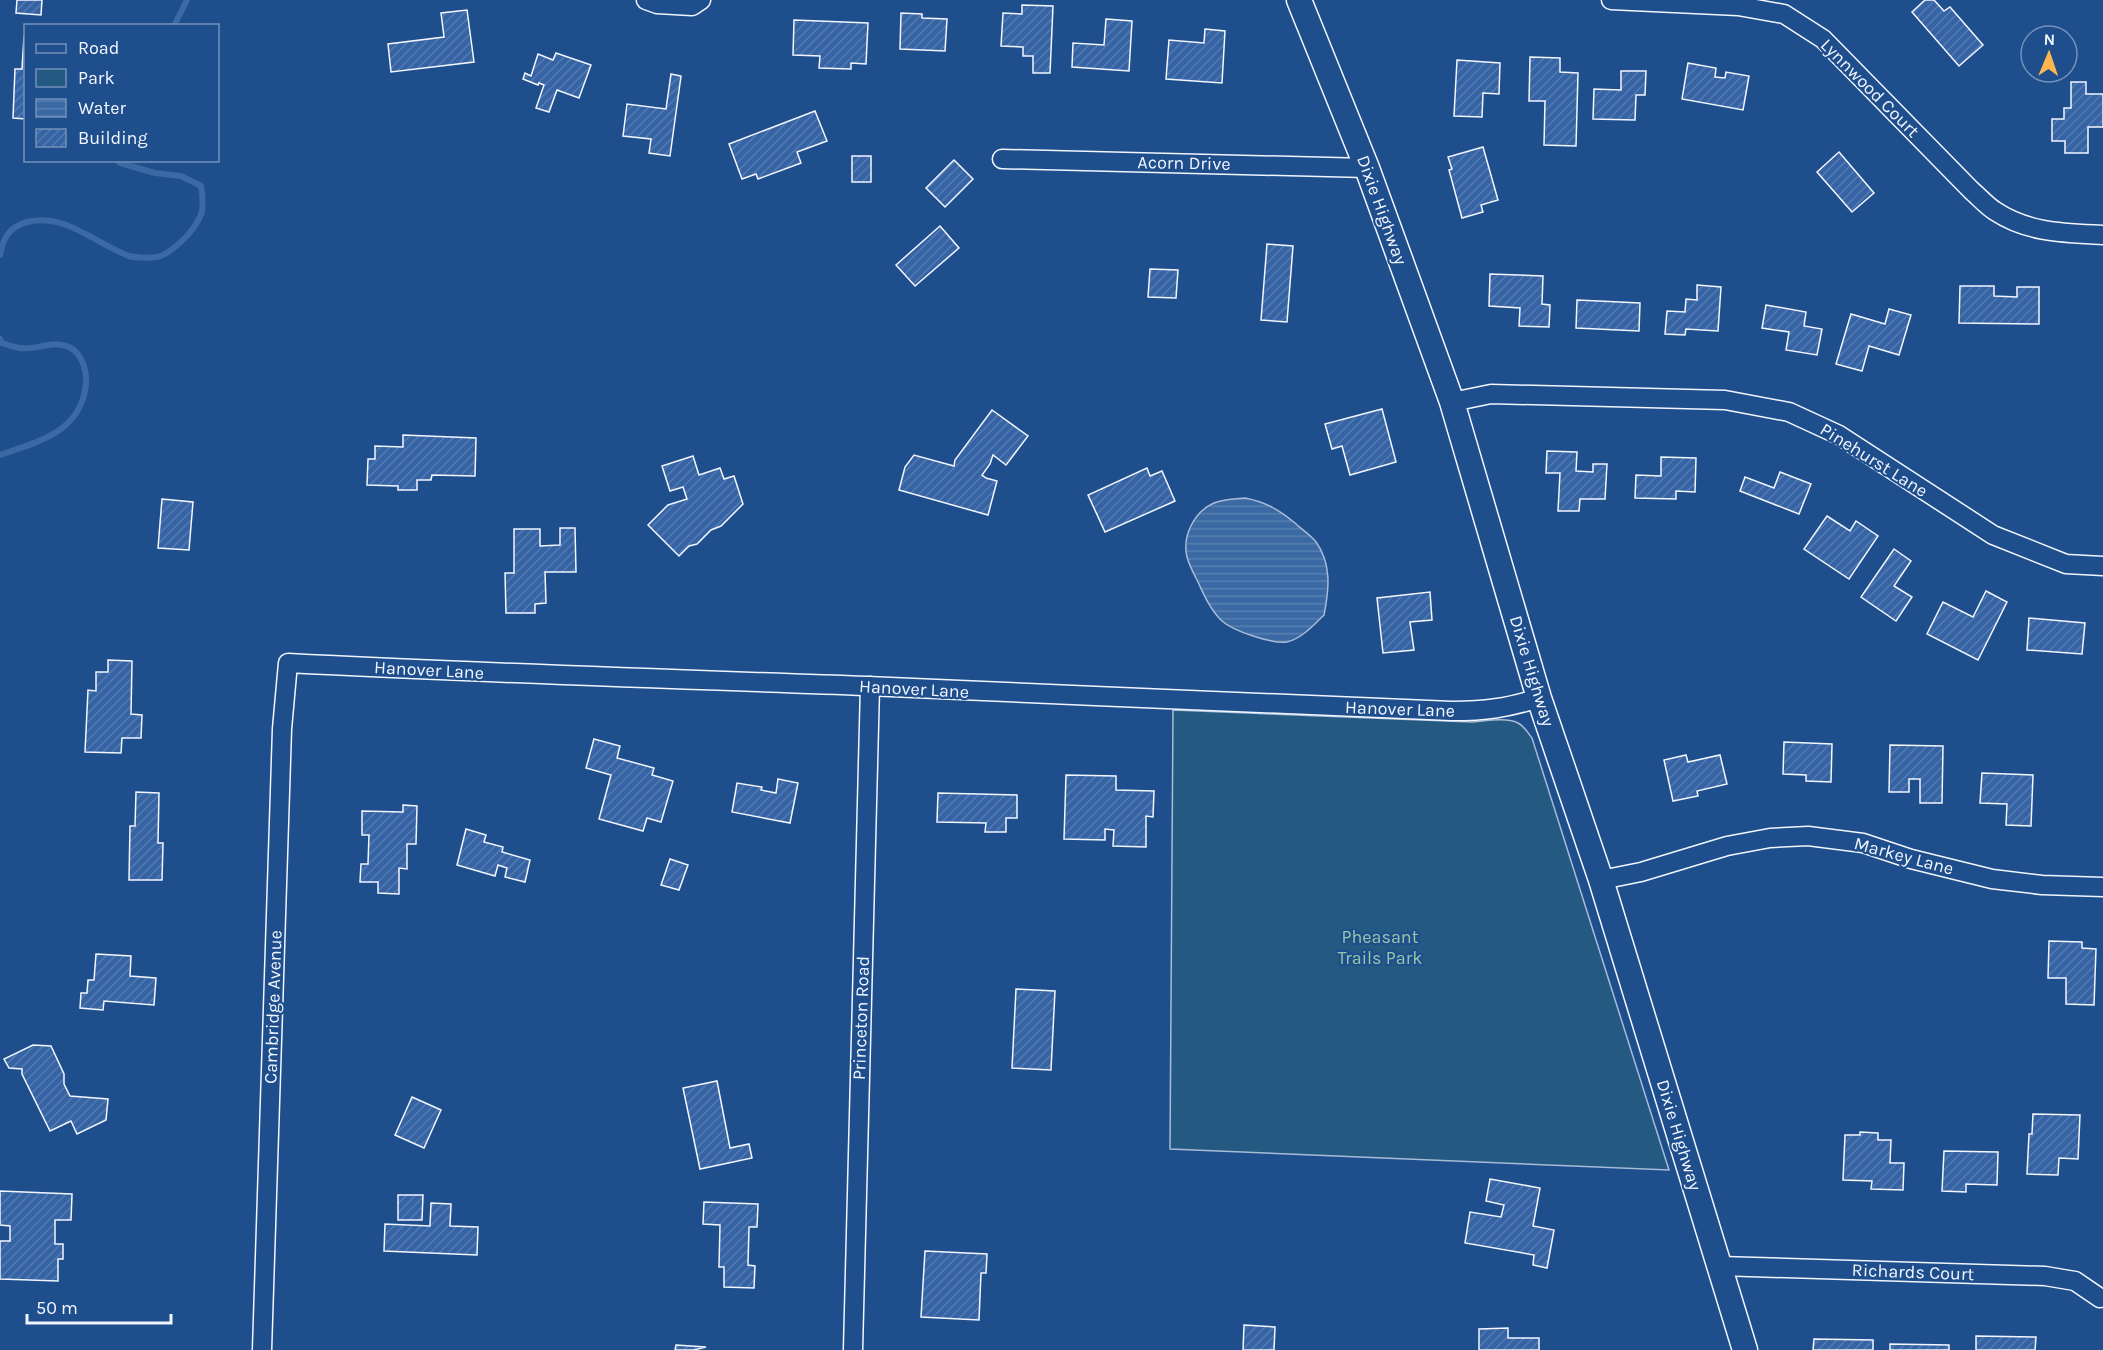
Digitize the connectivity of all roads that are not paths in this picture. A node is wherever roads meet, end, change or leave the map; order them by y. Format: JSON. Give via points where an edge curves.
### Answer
{"nodes":[{"id":1,"x":646,"y":0,"type":"edge"},
{"id":2,"x":701,"y":0,"type":"edge"},
{"id":3,"x":1299,"y":0,"type":"edge"},
{"id":4,"x":1611,"y":0,"type":"edge"},
{"id":5,"x":1002,"y":159,"type":"dead end"},
{"id":6,"x":1367,"y":168,"type":"junction"},
{"id":7,"x":2103,"y":235,"type":"edge"},
{"id":8,"x":1452,"y":402,"type":"junction"},
{"id":9,"x":2103,"y":566,"type":"edge"},
{"id":10,"x":288,"y":663,"type":"joint"},
{"id":11,"x":870,"y":686,"type":"junction"},
{"id":12,"x":1539,"y":698,"type":"junction"},
{"id":13,"x":1601,"y":880,"type":"junction"},
{"id":14,"x":2103,"y":887,"type":"edge"},
{"id":15,"x":1719,"y":1266,"type":"junction"},
{"id":16,"x":2100,"y":1298,"type":"dead end"},
{"id":17,"x":262,"y":1350,"type":"edge"},
{"id":18,"x":853,"y":1350,"type":"edge"},
{"id":19,"x":1746,"y":1350,"type":"edge"}],
"edges":[{"from":1,"to":2,"type":"street","via":[[692,6]]},
{"from":3,"to":6,"type":"main road","name":"Dixie Highway"},
{"from":4,"to":7,"type":"street","name":"Lynnwood Court","via":[[1738,6],[1784,14],[1823,39],[1995,211],[2026,227]]},
{"from":5,"to":6,"type":"street","name":"Acorn Drive"},
{"from":6,"to":8,"type":"main road","name":"Dixie Highway"},
{"from":8,"to":9,"type":"street","name":"Pinehurst Lane","via":[[1491,394],[1702,400],[1789,412],[1839,435],[1993,535],[2066,564]]},
{"from":8,"to":12,"type":"main road","name":"Dixie Highway"},
{"from":10,"to":11,"type":"street","name":"Hanover Lane"},
{"from":10,"to":17,"type":"street","name":"Cambridge Avenue","via":[[282,729]]},
{"from":11,"to":12,"type":"street","name":"Hanover Lane","via":[[1452,711],[1486,711]]},
{"from":11,"to":18,"type":"street","name":"Princeton Road"},
{"from":12,"to":13,"type":"main road","name":"Dixie Highway"},
{"from":13,"to":14,"type":"street","name":"Markey Lane","via":[[1727,846],[1808,836],[1863,843],[1992,879]]},
{"from":13,"to":15,"type":"main road","name":"Dixie Highway"},
{"from":15,"to":16,"type":"street","name":"Richards Court","via":[[2045,1276],[2075,1281]]},
{"from":15,"to":19,"type":"main road","name":"Dixie Highway"}]}
